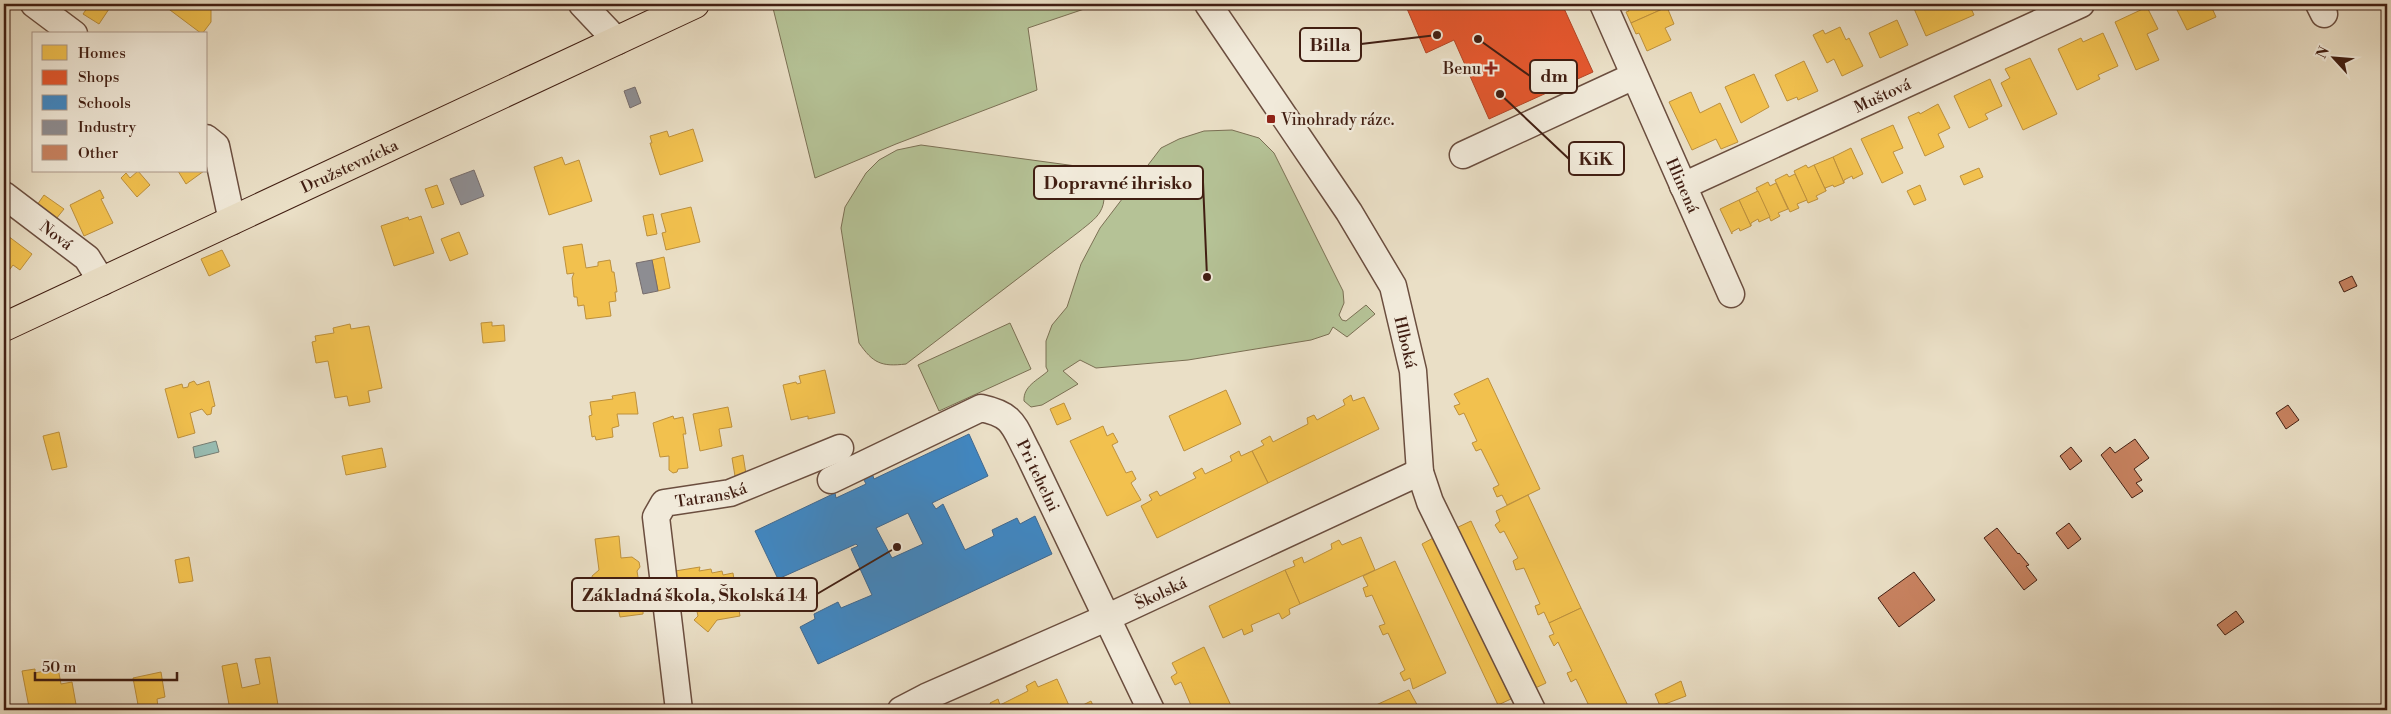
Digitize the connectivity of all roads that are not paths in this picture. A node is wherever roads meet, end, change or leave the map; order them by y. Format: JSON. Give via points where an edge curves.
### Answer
{"nodes":[{"id":1,"x":34,"y":4,"type":"edge"},
{"id":2,"x":582,"y":4,"type":"edge"},
{"id":3,"x":696,"y":4,"type":"edge"},
{"id":4,"x":1208,"y":4,"type":"edge"},
{"id":5,"x":1603,"y":4,"type":"edge"},
{"id":6,"x":2080,"y":4,"type":"edge"},
{"id":7,"x":71,"y":32,"type":"edge"},
{"id":8,"x":617,"y":41,"type":"junction"},
{"id":9,"x":1634,"y":76,"type":"junction"},
{"id":10,"x":208,"y":140,"type":"edge"},
{"id":11,"x":1463,"y":155,"type":"dead end"},
{"id":12,"x":1683,"y":186,"type":"junction"},
{"id":13,"x":4,"y":195,"type":"edge"},
{"id":14,"x":232,"y":221,"type":"junction"},
{"id":15,"x":102,"y":282,"type":"junction"},
{"id":16,"x":1731,"y":294,"type":"dead end"},
{"id":17,"x":4,"y":327,"type":"edge"},
{"id":18,"x":840,"y":448,"type":"dead end"},
{"id":19,"x":1420,"y":472,"type":"junction"},
{"id":20,"x":831,"y":480,"type":"dead end"},
{"id":21,"x":1106,"y":618,"type":"junction"},
{"id":22,"x":679,"y":710,"type":"edge"},
{"id":23,"x":901,"y":710,"type":"edge"},
{"id":24,"x":1151,"y":710,"type":"edge"},
{"id":25,"x":1532,"y":710,"type":"edge"}],
"edges":[{"from":1,"to":7,"type":"street"},
{"from":2,"to":8,"type":"street"},
{"from":3,"to":8,"type":"main road","name":"Družstevnícka"},
{"from":4,"to":19,"type":"street","name":"Hlboká","via":[[1349,212],[1393,286],[1412,371]]},
{"from":5,"to":9,"type":"street","name":"Hlinená"},
{"from":6,"to":12,"type":"street","name":"Muštová"},
{"from":8,"to":14,"type":"main road","name":"Družstevnícka"},
{"from":9,"to":11,"type":"street"},
{"from":9,"to":12,"type":"street","name":"Hlinená"},
{"from":10,"to":14,"type":"street","via":[[216,146]]},
{"from":12,"to":16,"type":"street","name":"Hlinená"},
{"from":13,"to":15,"type":"street","name":"Nová","via":[[87,258]]},
{"from":14,"to":15,"type":"main road","name":"Družstevnícka"},
{"from":15,"to":17,"type":"main road","name":"Družstevnícka"},
{"from":18,"to":22,"type":"street","name":"Tatranská","via":[[730,493],[664,503],[656,517]]},
{"from":19,"to":21,"type":"street","name":"Školská"},
{"from":19,"to":25,"type":"street","name":"Hlboká","via":[[1430,502]]},
{"from":20,"to":21,"type":"street","name":"Pri tehelni","via":[[981,408],[1000,412],[1010,420],[1028,453]]},
{"from":21,"to":23,"type":"street","name":"Školská"},
{"from":21,"to":24,"type":"street","name":"Pri tehelni"}]}
